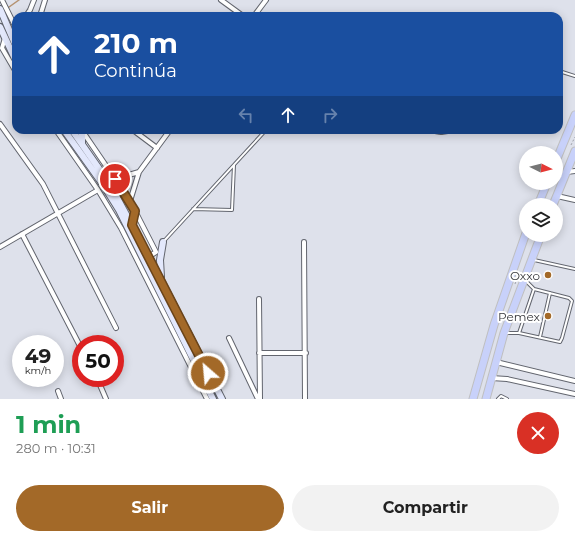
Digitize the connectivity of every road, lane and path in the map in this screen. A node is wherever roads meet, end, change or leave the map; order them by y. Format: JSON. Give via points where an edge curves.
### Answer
{"nodes":[{"id":1,"x":2,"y":0,"type":"edge"},
{"id":2,"x":36,"y":0,"type":"edge"},
{"id":3,"x":44,"y":0,"type":"edge"},
{"id":4,"x":221,"y":0,"type":"edge"},
{"id":5,"x":266,"y":0,"type":"edge"},
{"id":6,"x":0,"y":9,"type":"edge"},
{"id":7,"x":29,"y":12,"type":"edge"},
{"id":8,"x":41,"y":12,"type":"edge"},
{"id":9,"x":238,"y":12,"type":"edge"},
{"id":10,"x":257,"y":12,"type":"edge"},
{"id":11,"x":12,"y":19,"type":"edge"},
{"id":12,"x":0,"y":28,"type":"edge"},
{"id":13,"x":12,"y":37,"type":"edge"},
{"id":14,"x":5,"y":38,"type":"junction"},
{"id":15,"x":1,"y":49,"type":"edge"},
{"id":16,"x":12,"y":53,"type":"edge"},
{"id":17,"x":12,"y":66,"type":"edge"},
{"id":18,"x":563,"y":72,"type":"edge"},
{"id":19,"x":575,"y":76,"type":"edge"},
{"id":20,"x":575,"y":115,"type":"edge"},
{"id":21,"x":0,"y":124,"type":"edge"},
{"id":22,"x":59,"y":134,"type":"edge"},
{"id":23,"x":67,"y":134,"type":"edge"},
{"id":24,"x":75,"y":134,"type":"edge"},
{"id":25,"x":82,"y":134,"type":"edge"},
{"id":26,"x":85,"y":134,"type":"edge"},
{"id":27,"x":138,"y":134,"type":"edge"},
{"id":28,"x":167,"y":134,"type":"edge"},
{"id":29,"x":262,"y":134,"type":"edge"},
{"id":30,"x":82,"y":144,"type":"junction"},
{"id":31,"x":562,"y":146,"type":"edge"},
{"id":32,"x":157,"y":148,"type":"junction"},
{"id":33,"x":575,"y":151,"type":"edge"},
{"id":34,"x":234,"y":165,"type":"junction"},
{"id":35,"x":575,"y":171,"type":"edge"},
{"id":36,"x":139,"y":172,"type":"junction"},
{"id":37,"x":567,"y":172,"type":"junction"},
{"id":38,"x":115,"y":179,"type":"junction"},
{"id":39,"x":98,"y":190,"type":"junction"},
{"id":40,"x":557,"y":196,"type":"joint"},
{"id":41,"x":575,"y":200,"type":"edge"},
{"id":42,"x":130,"y":201,"type":"junction"},
{"id":43,"x":193,"y":209,"type":"junction"},
{"id":44,"x":135,"y":211,"type":"junction"},
{"id":45,"x":58,"y":214,"type":"junction"},
{"id":46,"x":132,"y":225,"type":"junction"},
{"id":47,"x":22,"y":234,"type":"junction"},
{"id":48,"x":164,"y":242,"type":"junction"},
{"id":49,"x":304,"y":242,"type":"dead end"},
{"id":50,"x":523,"y":242,"type":"edge"},
{"id":51,"x":537,"y":242,"type":"edge"},
{"id":52,"x":0,"y":247,"type":"edge"},
{"id":53,"x":156,"y":252,"type":"junction"},
{"id":54,"x":147,"y":258,"type":"junction"},
{"id":55,"x":531,"y":259,"type":"junction"},
{"id":56,"x":138,"y":264,"type":"junction"},
{"id":57,"x":575,"y":270,"type":"edge"},
{"id":58,"x":524,"y":279,"type":"junction"},
{"id":59,"x":161,"y":280,"type":"junction"},
{"id":60,"x":534,"y":289,"type":"junction"},
{"id":61,"x":550,"y":293,"type":"junction"},
{"id":62,"x":259,"y":299,"type":"dead end"},
{"id":63,"x":170,"y":324,"type":"junction"},
{"id":64,"x":116,"y":328,"type":"dead end"},
{"id":65,"x":179,"y":330,"type":"junction"},
{"id":66,"x":504,"y":333,"type":"junction"},
{"id":67,"x":520,"y":333,"type":"junction"},
{"id":68,"x":74,"y":335,"type":"edge"},
{"id":69,"x":540,"y":337,"type":"junction"},
{"id":70,"x":229,"y":338,"type":"dead end"},
{"id":71,"x":259,"y":353,"type":"junction"},
{"id":72,"x":306,"y":353,"type":"junction"},
{"id":73,"x":495,"y":362,"type":"junction"},
{"id":74,"x":491,"y":378,"type":"junction"},
{"id":75,"x":575,"y":381,"type":"edge"},
{"id":76,"x":101,"y":387,"type":"edge"},
{"id":77,"x":58,"y":391,"type":"dead end"},
{"id":78,"x":575,"y":394,"type":"edge"},
{"id":79,"x":61,"y":399,"type":"edge"},
{"id":80,"x":106,"y":399,"type":"edge"},
{"id":81,"x":207,"y":399,"type":"edge"},
{"id":82,"x":213,"y":399,"type":"edge"},
{"id":83,"x":222,"y":399,"type":"edge"},
{"id":84,"x":259,"y":399,"type":"edge"},
{"id":85,"x":305,"y":399,"type":"edge"},
{"id":86,"x":473,"y":399,"type":"edge"},
{"id":87,"x":486,"y":399,"type":"edge"},
{"id":88,"x":498,"y":399,"type":"edge"},
{"id":89,"x":507,"y":399,"type":"edge"}],
"edges":[{"from":1,"to":11,"type":"street"},
{"from":2,"to":7,"type":"street"},
{"from":3,"to":8,"type":"street"},
{"from":4,"to":9,"type":"street"},
{"from":5,"to":10,"type":"street"},
{"from":6,"to":13,"type":"main road"},
{"from":12,"to":14,"type":"main road"},
{"from":14,"to":15,"type":"street"},
{"from":14,"to":16,"type":"main road"},
{"from":15,"to":17,"type":"street"},
{"from":18,"to":19,"type":"lane"},
{"from":20,"to":31,"type":"main road"},
{"from":21,"to":45,"type":"street","via":[[43,184]]},
{"from":22,"to":39,"type":"street"},
{"from":23,"to":54,"type":"main road","via":[[104,186]]},
{"from":24,"to":30,"type":"main road"},
{"from":25,"to":30,"type":"main road"},
{"from":26,"to":38,"type":"street"},
{"from":27,"to":32,"type":"street"},
{"from":28,"to":32,"type":"street"},
{"from":29,"to":34,"type":"lane"},
{"from":30,"to":46,"type":"main road","via":[[109,183]]},
{"from":32,"to":36,"type":"street"},
{"from":33,"to":37,"type":"main road"},
{"from":34,"to":43,"type":"lane"},
{"from":34,"to":43,"type":"lane","via":[[232,210]]},
{"from":35,"to":37,"type":"street"},
{"from":36,"to":38,"type":"street"},
{"from":36,"to":42,"type":"street"},
{"from":37,"to":40,"type":"main road"},
{"from":38,"to":42,"type":"street"},
{"from":39,"to":45,"type":"street"},
{"from":39,"to":56,"type":"street","via":[[121,228]]},
{"from":40,"to":41,"type":"street"},
{"from":42,"to":44,"type":"street"},
{"from":43,"to":48,"type":"lane"},
{"from":44,"to":46,"type":"main road"},
{"from":44,"to":53,"type":"street"},
{"from":45,"to":47,"type":"street"},
{"from":45,"to":64,"type":"street"},
{"from":46,"to":54,"type":"main road"},
{"from":47,"to":52,"type":"street"},
{"from":47,"to":68,"type":"street"},
{"from":48,"to":53,"type":"lane"},
{"from":48,"to":59,"type":"main road","via":[[160,260]]},
{"from":49,"to":72,"type":"street"},
{"from":50,"to":86,"type":"main road","via":[[494,325]]},
{"from":51,"to":55,"type":"main road"},
{"from":53,"to":54,"type":"street"},
{"from":54,"to":56,"type":"street"},
{"from":54,"to":59,"type":"main road"},
{"from":54,"to":65,"type":"main road"},
{"from":55,"to":57,"type":"lane"},
{"from":55,"to":58,"type":"main road"},
{"from":56,"to":63,"type":"street"},
{"from":58,"to":60,"type":"lane"},
{"from":58,"to":66,"type":"main road"},
{"from":59,"to":83,"type":"main road"},
{"from":60,"to":61,"type":"lane"},
{"from":60,"to":67,"type":"lane"},
{"from":61,"to":69,"type":"lane"},
{"from":61,"to":69,"type":"lane","via":[[572,301],[560,342]]},
{"from":62,"to":71,"type":"street"},
{"from":63,"to":65,"type":"main road"},
{"from":63,"to":81,"type":"street"},
{"from":65,"to":82,"type":"main road"},
{"from":66,"to":67,"type":"lane"},
{"from":66,"to":73,"type":"main road"},
{"from":67,"to":69,"type":"lane"},
{"from":70,"to":84,"type":"street"},
{"from":71,"to":72,"type":"street"},
{"from":71,"to":84,"type":"street"},
{"from":72,"to":85,"type":"street"},
{"from":73,"to":74,"type":"main road"},
{"from":73,"to":75,"type":"street"},
{"from":74,"to":78,"type":"street","via":[[507,379]]},
{"from":74,"to":87,"type":"main road"},
{"from":76,"to":80,"type":"street"},
{"from":77,"to":79,"type":"street"},
{"from":88,"to":89,"type":"lane","via":[[501,396]]}]}
